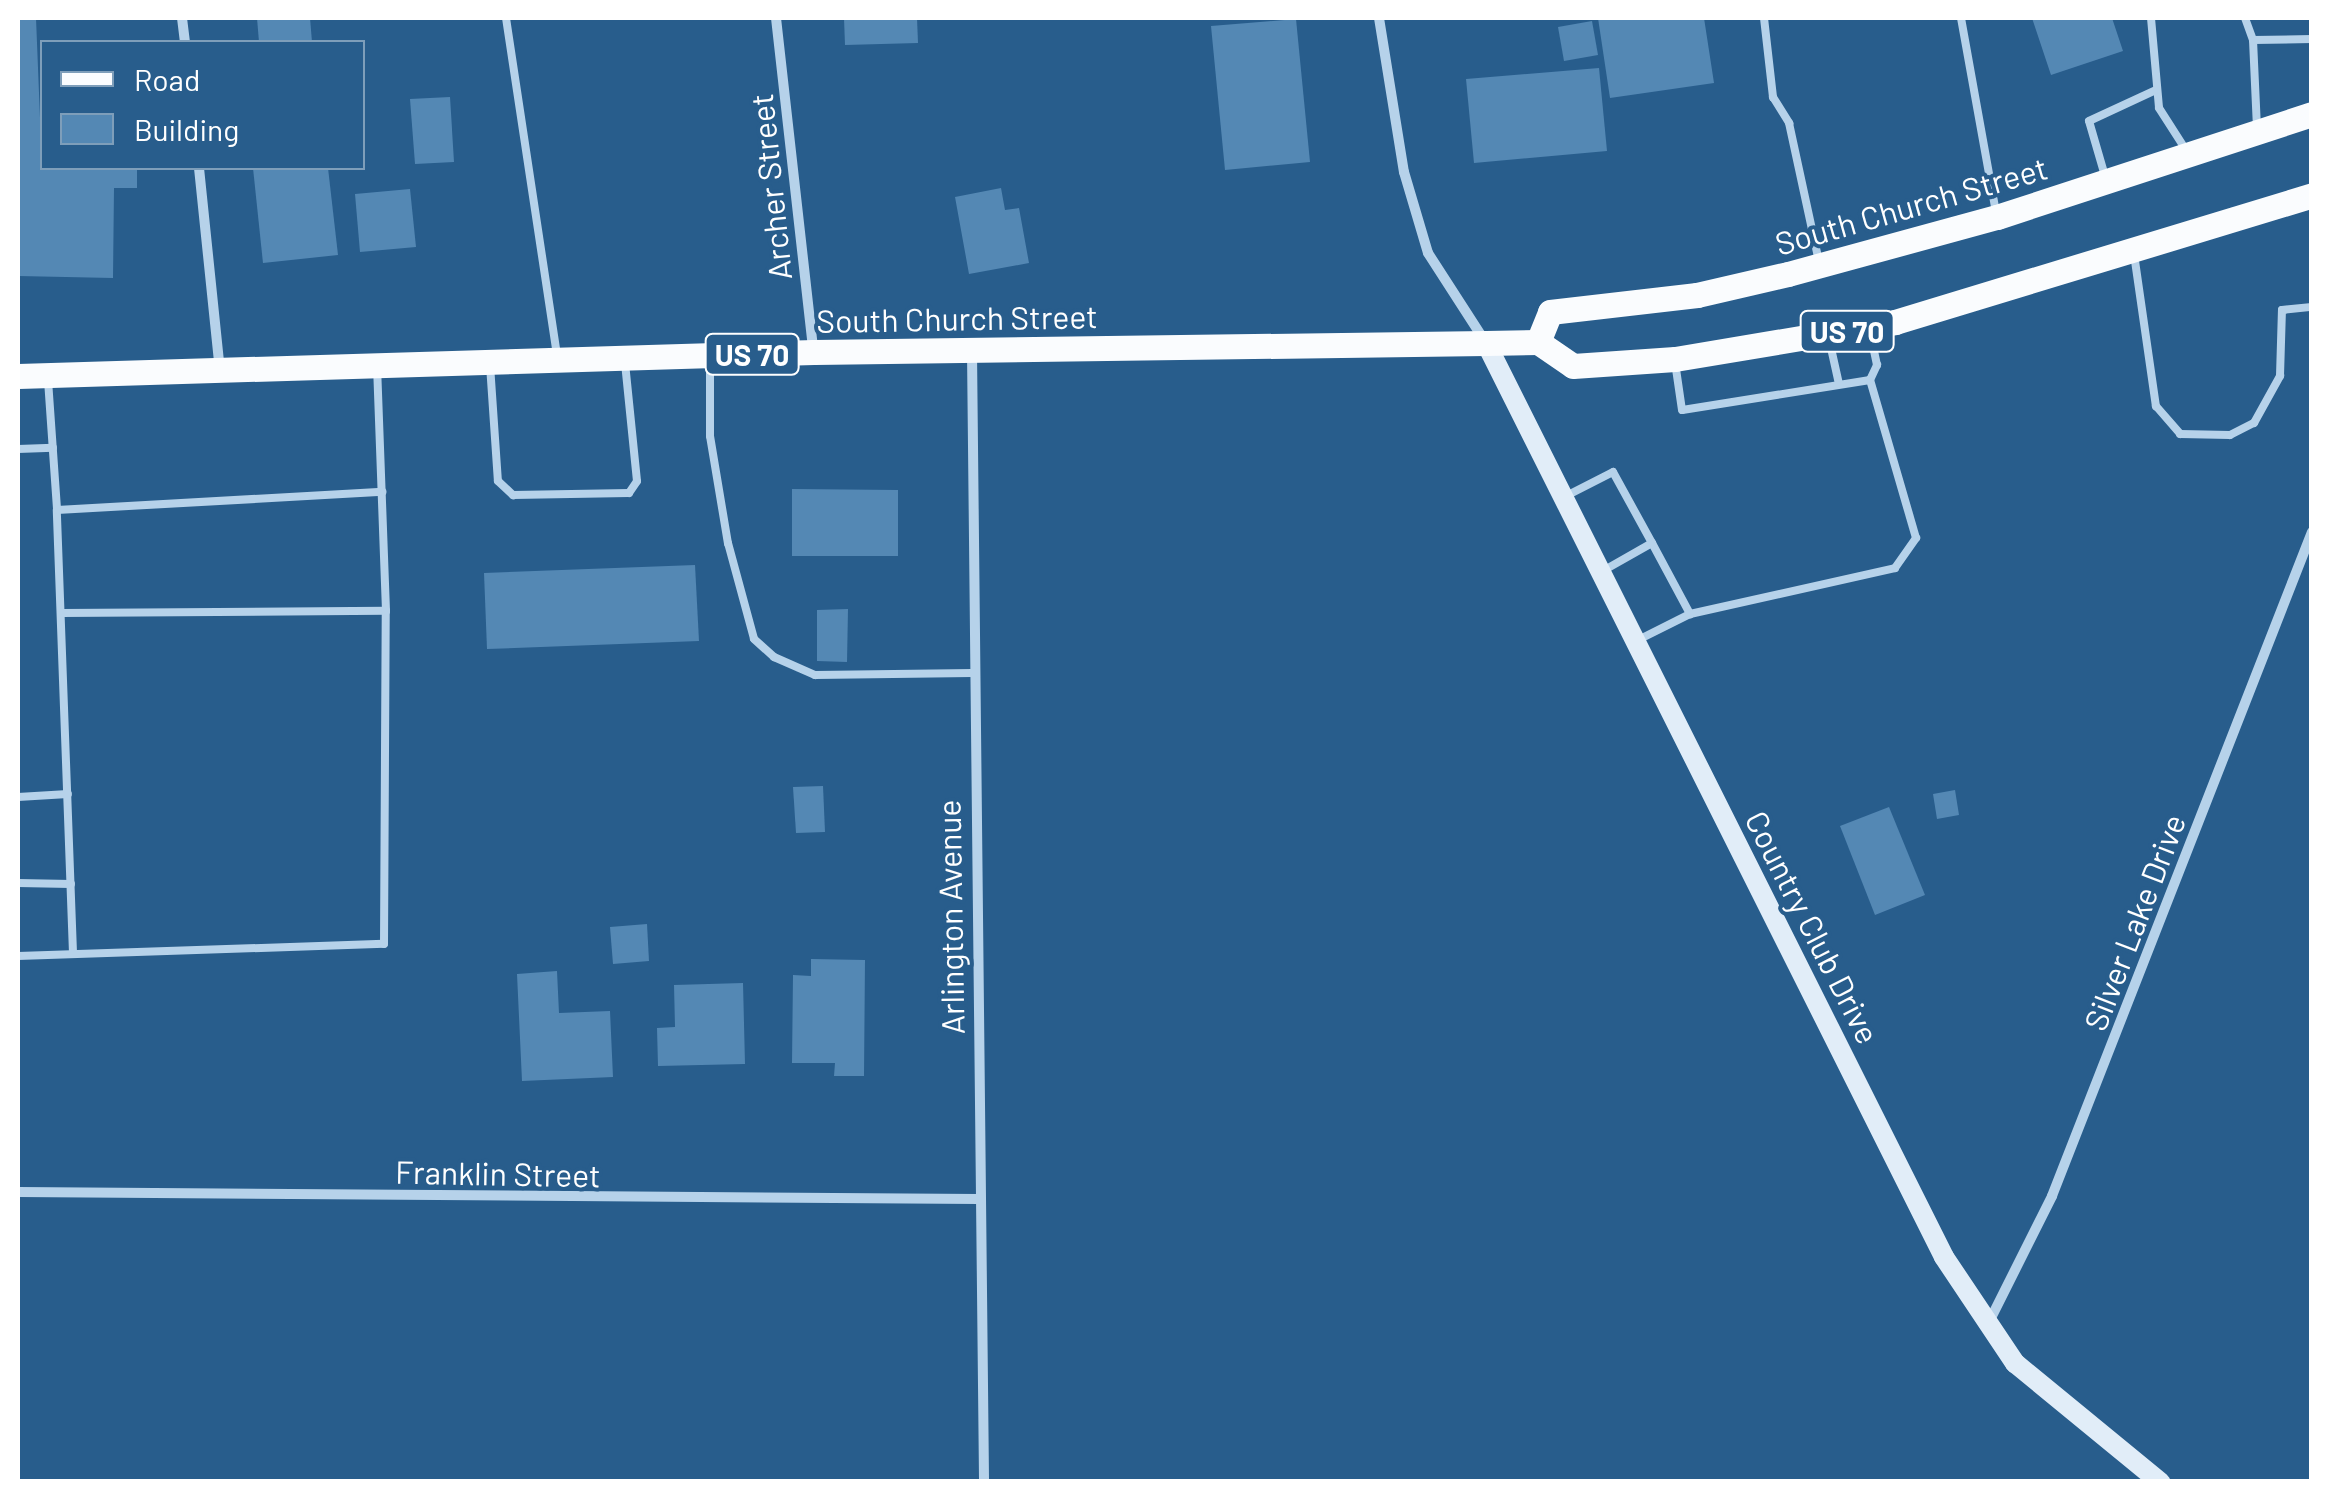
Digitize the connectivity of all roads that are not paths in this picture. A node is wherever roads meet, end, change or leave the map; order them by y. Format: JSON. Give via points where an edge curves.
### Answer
{"nodes":[{"id":1,"x":506,"y":18,"type":"edge"},
{"id":2,"x":776,"y":18,"type":"edge"},
{"id":3,"x":1379,"y":18,"type":"edge"},
{"id":4,"x":1764,"y":18,"type":"edge"},
{"id":5,"x":1962,"y":18,"type":"edge"},
{"id":6,"x":2151,"y":18,"type":"edge"},
{"id":7,"x":2245,"y":18,"type":"edge"},
{"id":8,"x":2312,"y":38,"type":"edge"},
{"id":9,"x":2253,"y":40,"type":"junction"},
{"id":10,"x":2156,"y":90,"type":"junction"},
{"id":11,"x":2312,"y":114,"type":"edge"},
{"id":12,"x":2258,"y":132,"type":"junction"},
{"id":13,"x":2188,"y":154,"type":"junction"},
{"id":14,"x":199,"y":170,"type":"edge"},
{"id":15,"x":2107,"y":181,"type":"junction"},
{"id":16,"x":2312,"y":195,"type":"edge"},
{"id":17,"x":1996,"y":217,"type":"junction"},
{"id":18,"x":2134,"y":249,"type":"junction"},
{"id":19,"x":1820,"y":266,"type":"junction"},
{"id":20,"x":2312,"y":308,"type":"edge"},
{"id":21,"x":1869,"y":327,"type":"junction"},
{"id":22,"x":1828,"y":335,"type":"junction"},
{"id":23,"x":1538,"y":342,"type":"junction"},
{"id":24,"x":1486,"y":343,"type":"junction"},
{"id":25,"x":972,"y":351,"type":"junction"},
{"id":26,"x":814,"y":352,"type":"junction"},
{"id":27,"x":710,"y":355,"type":"junction"},
{"id":28,"x":625,"y":358,"type":"junction"},
{"id":29,"x":1675,"y":359,"type":"junction"},
{"id":30,"x":558,"y":360,"type":"junction"},
{"id":31,"x":490,"y":362,"type":"junction"},
{"id":32,"x":377,"y":366,"type":"junction"},
{"id":33,"x":220,"y":370,"type":"junction"},
{"id":34,"x":18,"y":376,"type":"edge"},
{"id":35,"x":47,"y":376,"type":"junction"},
{"id":36,"x":1870,"y":380,"type":"junction"},
{"id":37,"x":1839,"y":384,"type":"junction"},
{"id":38,"x":53,"y":448,"type":"junction"},
{"id":39,"x":18,"y":450,"type":"edge"},
{"id":40,"x":382,"y":492,"type":"junction"},
{"id":41,"x":1564,"y":497,"type":"junction"},
{"id":42,"x":57,"y":510,"type":"junction"},
{"id":43,"x":2312,"y":532,"type":"edge"},
{"id":44,"x":1652,"y":542,"type":"junction"},
{"id":45,"x":1602,"y":572,"type":"junction"},
{"id":46,"x":386,"y":611,"type":"junction"},
{"id":47,"x":60,"y":613,"type":"junction"},
{"id":48,"x":1690,"y":614,"type":"junction"},
{"id":49,"x":1636,"y":641,"type":"junction"},
{"id":50,"x":972,"y":672,"type":"junction"},
{"id":51,"x":68,"y":794,"type":"junction"},
{"id":52,"x":18,"y":797,"type":"edge"},
{"id":53,"x":18,"y":883,"type":"edge"},
{"id":54,"x":71,"y":884,"type":"junction"},
{"id":55,"x":73,"y":952,"type":"junction"},
{"id":56,"x":18,"y":956,"type":"edge"},
{"id":57,"x":18,"y":1192,"type":"edge"},
{"id":58,"x":978,"y":1199,"type":"junction"},
{"id":59,"x":1987,"y":1325,"type":"junction"},
{"id":60,"x":984,"y":1482,"type":"edge"},
{"id":61,"x":2160,"y":1482,"type":"edge"}],
"edges":[{"from":1,"to":30,"type":"lane"},
{"from":2,"to":26,"type":"street","name":"Archer Street"},
{"from":3,"to":24,"type":"street","via":[[1404,172],[1428,253]]},
{"from":4,"to":19,"type":"lane","via":[[1772,97],[1788,124]]},
{"from":5,"to":17,"type":"lane"},
{"from":6,"to":10,"type":"lane"},
{"from":7,"to":9,"type":"lane"},
{"from":8,"to":9,"type":"lane"},
{"from":9,"to":12,"type":"lane"},
{"from":10,"to":13,"type":"lane","via":[[2159,108]]},
{"from":10,"to":15,"type":"lane","via":[[2090,121]]},
{"from":11,"to":12,"type":"main road","name":"South Church Street","number":"US 70"},
{"from":12,"to":13,"type":"main road","name":"South Church Street","number":"US 70"},
{"from":13,"to":15,"type":"main road","name":"South Church Street","number":"US 70"},
{"from":14,"to":33,"type":"street"},
{"from":15,"to":17,"type":"main road","name":"South Church Street","number":"US 70"},
{"from":16,"to":18,"type":"main road","name":"South Church Street","number":"US 70"},
{"from":17,"to":19,"type":"main road","name":"South Church Street","number":"US 70"},
{"from":18,"to":20,"type":"lane","via":[[2156,406],[2180,434],[2230,436],[2254,423],[2280,376],[2282,310]]},
{"from":18,"to":21,"type":"main road","name":"South Church Street","number":"US 70"},
{"from":19,"to":23,"type":"main road","name":"South Church Street","number":"US 70","via":[[1698,296],[1550,312]]},
{"from":21,"to":22,"type":"main road","name":"South Church Street","number":"US 70"},
{"from":21,"to":36,"type":"lane","via":[[1876,365]]},
{"from":22,"to":29,"type":"main road","name":"South Church Street","number":"US 70"},
{"from":22,"to":37,"type":"lane"},
{"from":23,"to":24,"type":"main road","name":"South Church Street","number":"US 70"},
{"from":23,"to":29,"type":"main road","name":"South Church Street","number":"US 70","via":[[1573,366]]},
{"from":24,"to":25,"type":"main road","name":"South Church Street","number":"US 70"},
{"from":24,"to":41,"type":"street","name":"Country Club Drive"},
{"from":25,"to":26,"type":"main road","name":"South Church Street","number":"US 70"},
{"from":25,"to":50,"type":"street","name":"Arlington Avenue"},
{"from":26,"to":27,"type":"main road","name":"South Church Street","number":"US 70"},
{"from":27,"to":28,"type":"main road","name":"South Church Street","number":"US 70"},
{"from":27,"to":50,"type":"lane","via":[[710,436],[728,543],[754,639],[774,657],[816,675]]},
{"from":28,"to":30,"type":"main road","name":"South Church Street","number":"US 70"},
{"from":28,"to":31,"type":"lane","via":[[637,481],[629,493],[513,495],[498,481]]},
{"from":29,"to":37,"type":"lane","via":[[1682,410]]},
{"from":30,"to":31,"type":"main road","name":"South Church Street","number":"US 70"},
{"from":31,"to":32,"type":"main road","name":"South Church Street","number":"US 70"},
{"from":32,"to":33,"type":"main road","name":"South Church Street","number":"US 70"},
{"from":32,"to":40,"type":"lane"},
{"from":33,"to":35,"type":"main road","name":"South Church Street","number":"US 70"},
{"from":34,"to":35,"type":"main road","name":"South Church Street","number":"US 70"},
{"from":35,"to":38,"type":"lane"},
{"from":36,"to":37,"type":"lane"},
{"from":36,"to":48,"type":"lane","via":[[1916,538],[1895,568]]},
{"from":38,"to":39,"type":"lane"},
{"from":38,"to":42,"type":"lane"},
{"from":40,"to":42,"type":"lane"},
{"from":40,"to":46,"type":"lane"},
{"from":41,"to":44,"type":"lane","via":[[1613,472]]},
{"from":41,"to":45,"type":"street","name":"Country Club Drive"},
{"from":42,"to":47,"type":"lane"},
{"from":43,"to":59,"type":"street","name":"Silver Lake Drive","via":[[2052,1196]]},
{"from":44,"to":45,"type":"lane"},
{"from":44,"to":48,"type":"lane"},
{"from":45,"to":49,"type":"street","name":"Country Club Drive"},
{"from":46,"to":47,"type":"lane"},
{"from":46,"to":55,"type":"lane","via":[[384,944]]},
{"from":47,"to":51,"type":"lane"},
{"from":48,"to":49,"type":"lane"},
{"from":49,"to":59,"type":"street","name":"Country Club Drive","via":[[1944,1258]]},
{"from":50,"to":58,"type":"street","name":"Arlington Avenue"},
{"from":51,"to":52,"type":"lane"},
{"from":51,"to":54,"type":"lane"},
{"from":53,"to":54,"type":"lane"},
{"from":54,"to":55,"type":"lane"},
{"from":55,"to":56,"type":"lane"},
{"from":57,"to":58,"type":"street","name":"Franklin Street"},
{"from":58,"to":60,"type":"street","name":"Arlington Avenue"},
{"from":59,"to":61,"type":"street","name":"Country Club Drive","via":[[2044,1391]]}]}
